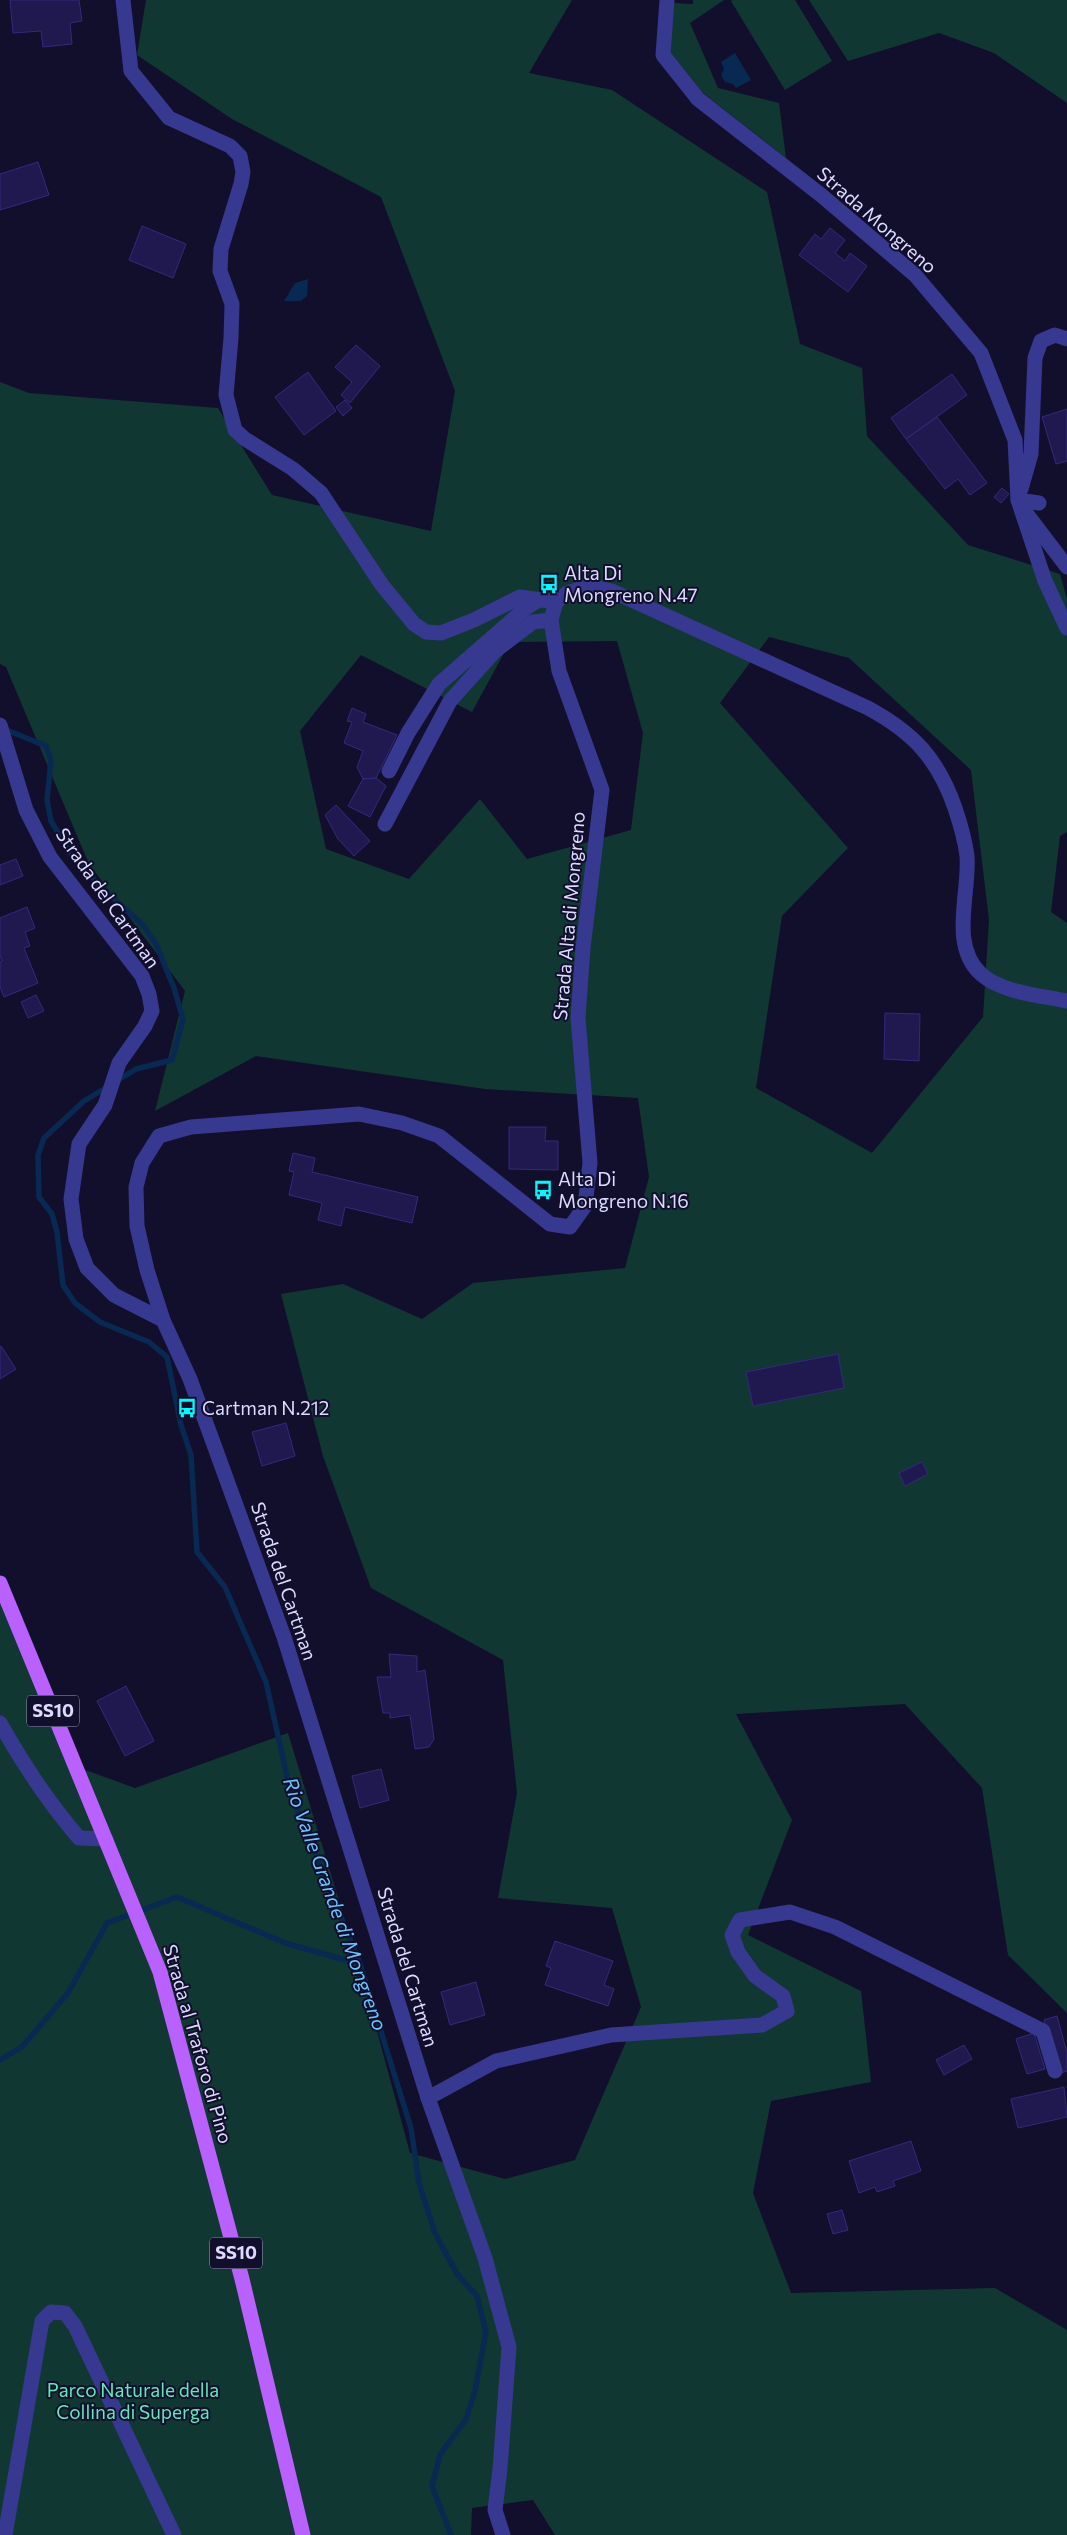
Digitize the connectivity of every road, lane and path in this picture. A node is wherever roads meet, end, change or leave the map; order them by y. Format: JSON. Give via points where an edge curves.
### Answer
{"nodes":[{"id":1,"x":123,"y":0,"type":"edge"},
{"id":2,"x":667,"y":0,"type":"edge"},
{"id":3,"x":1067,"y":339,"type":"edge"},
{"id":4,"x":1019,"y":503,"type":"junction"},
{"id":5,"x":1039,"y":503,"type":"dead end"},
{"id":6,"x":1067,"y":567,"type":"edge"},
{"id":7,"x":540,"y":599,"type":"junction"},
{"id":8,"x":556,"y":602,"type":"junction"},
{"id":9,"x":550,"y":620,"type":"junction"},
{"id":10,"x":1067,"y":628,"type":"edge"},
{"id":11,"x":0,"y":725,"type":"edge"},
{"id":12,"x":389,"y":770,"type":"dead end"},
{"id":13,"x":385,"y":824,"type":"dead end"},
{"id":14,"x":1067,"y":1001,"type":"edge"},
{"id":15,"x":163,"y":1320,"type":"junction"},
{"id":16,"x":0,"y":1583,"type":"edge"},
{"id":17,"x":0,"y":1723,"type":"edge"},
{"id":18,"x":106,"y":1838,"type":"junction"},
{"id":19,"x":1054,"y":2072,"type":"dead end"},
{"id":20,"x":428,"y":2098,"type":"junction"},
{"id":21,"x":4,"y":2535,"type":"edge"},
{"id":22,"x":174,"y":2535,"type":"edge"},
{"id":23,"x":303,"y":2535,"type":"edge"},
{"id":24,"x":503,"y":2535,"type":"edge"}],
"edges":[{"from":1,"to":7,"type":"street","via":[[131,71],[169,118],[230,146],[240,156],[241,184],[222,249],[220,271],[232,304],[226,396],[235,430],[293,469],[321,493],[382,585],[414,624],[426,632],[441,634],[520,597]]},
{"from":2,"to":4,"type":"street","name":"Strada Mongreno","via":[[663,55],[698,99],[915,275],[981,353],[1015,440]]},
{"from":3,"to":4,"type":"street","via":[[1055,335],[1041,341],[1035,358],[1031,454]]},
{"from":4,"to":5,"type":"street"},
{"from":4,"to":6,"type":"street"},
{"from":4,"to":10,"type":"street","name":"Strada Mongreno","via":[[1045,580]]},
{"from":7,"to":8,"type":"street"},
{"from":7,"to":12,"type":"street","via":[[439,684]]},
{"from":8,"to":9,"type":"street","name":"Strada Alta di Mongreno"},
{"from":8,"to":14,"type":"street","via":[[579,588],[590,586],[612,591],[895,722],[933,760],[959,822],[967,856],[964,937],[979,972],[996,984]]},
{"from":9,"to":13,"type":"street","via":[[533,622],[495,651],[450,701]]},
{"from":9,"to":15,"type":"street","name":"Strada Alta di Mongreno","via":[[560,671],[602,790],[578,1018],[590,1163],[585,1206],[570,1228],[550,1224],[439,1136],[402,1123],[359,1114],[191,1127],[158,1136],[142,1163],[136,1187],[141,1244]]},
{"from":11,"to":15,"type":"street","name":"Strada del Cartman","via":[[26,810],[50,856],[142,976],[149,994],[152,1011],[119,1063],[105,1105],[79,1144],[71,1199],[76,1239],[87,1268],[114,1296]]},
{"from":15,"to":20,"type":"street","name":"Strada del Cartman","via":[[190,1379],[284,1637]]},
{"from":16,"to":18,"type":"main road","name":"Strada al Traforo di Pino","number":"SS10"},
{"from":17,"to":18,"type":"street","via":[[56,1812],[79,1838]]},
{"from":18,"to":23,"type":"main road","name":"Strada al Traforo di Pino","number":"SS10","via":[[160,1972],[242,2279]]},
{"from":19,"to":20,"type":"street","via":[[1043,2032],[835,1927],[790,1912],[740,1920],[732,1935],[738,1952],[755,1976],[783,1996],[787,2011],[762,2025],[582,2040],[496,2061]]},
{"from":20,"to":24,"type":"street","name":"Strada del Cartman","via":[[485,2258],[509,2347],[494,2510]]},
{"from":21,"to":22,"type":"street","via":[[42,2321],[51,2312],[65,2313],[75,2326]]}]}
